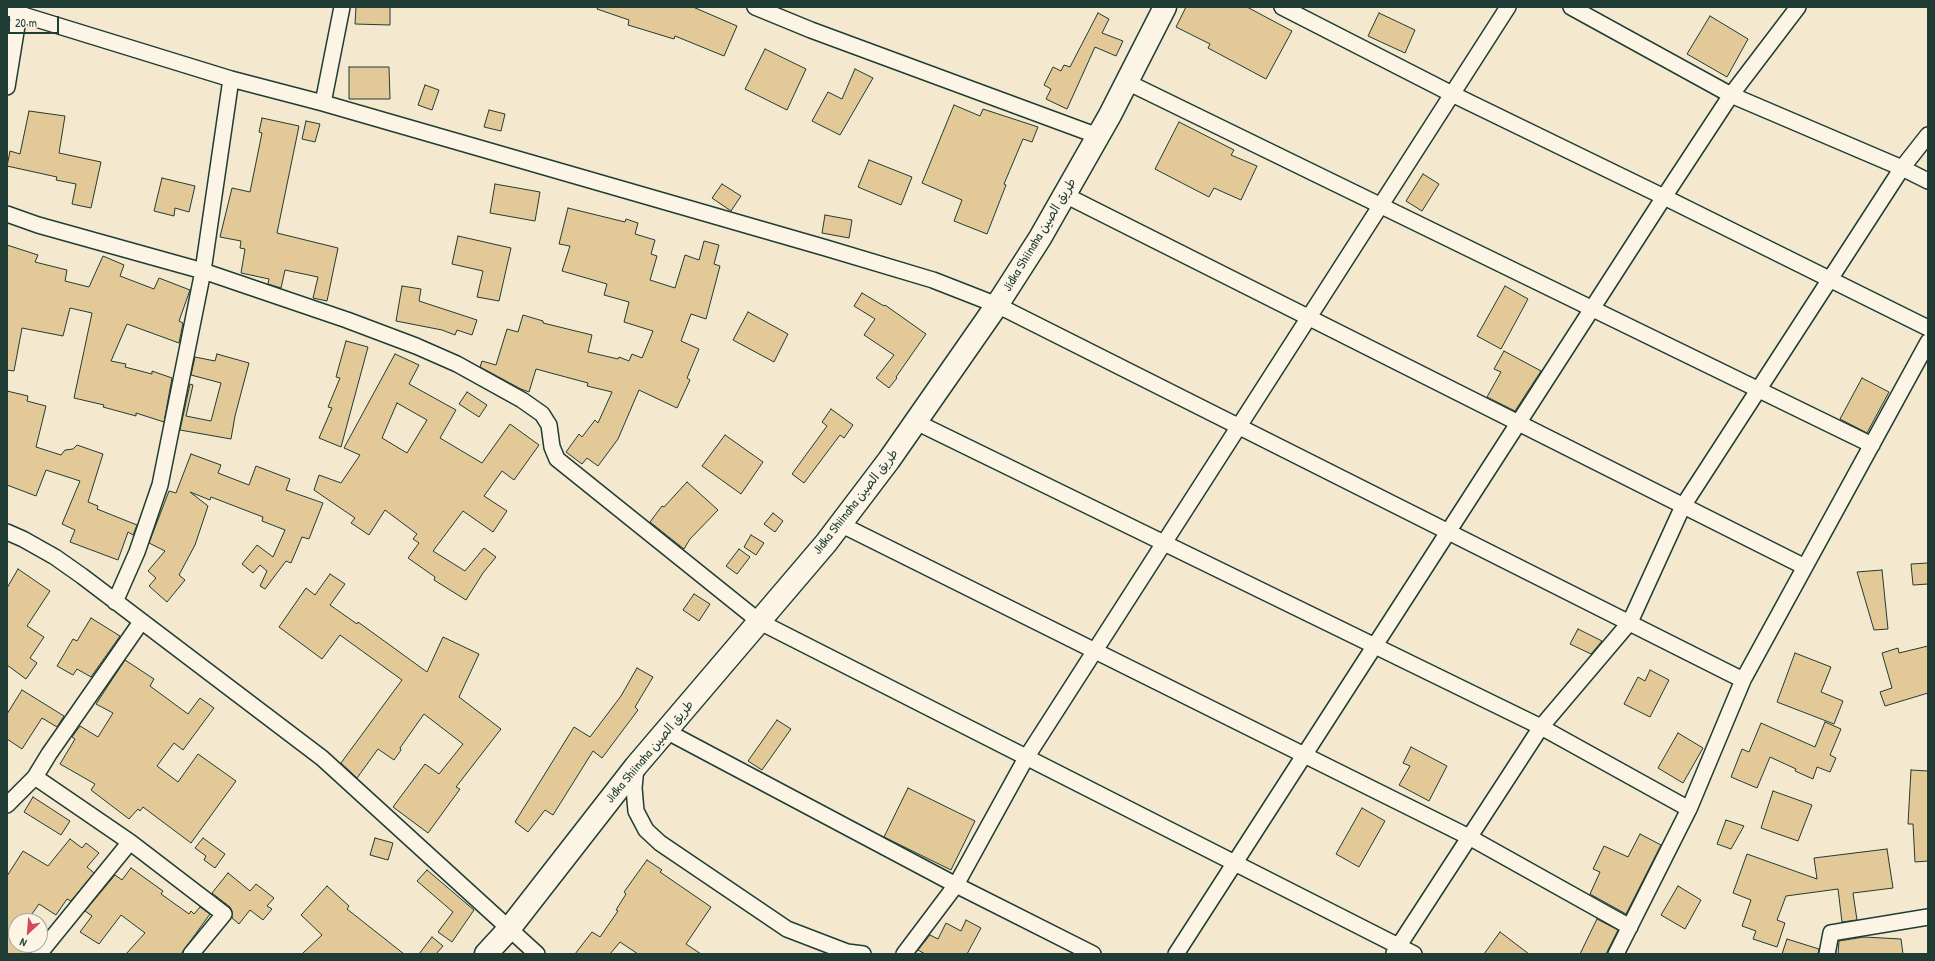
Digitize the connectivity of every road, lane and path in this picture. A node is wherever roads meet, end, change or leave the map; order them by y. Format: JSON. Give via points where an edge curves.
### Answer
{"nodes":[{"id":1,"x":342,"y":7,"type":"edge"},
{"id":2,"x":755,"y":7,"type":"edge"},
{"id":3,"x":1165,"y":7,"type":"edge"},
{"id":4,"x":1282,"y":7,"type":"edge"},
{"id":5,"x":1508,"y":7,"type":"edge"},
{"id":6,"x":1571,"y":7,"type":"edge"},
{"id":7,"x":1798,"y":7,"type":"edge"},
{"id":8,"x":16,"y":10,"type":"edge"},
{"id":9,"x":231,"y":79,"type":"junction"},
{"id":10,"x":1127,"y":82,"type":"junction"},
{"id":11,"x":7,"y":87,"type":"edge"},
{"id":12,"x":1452,"y":94,"type":"junction"},
{"id":13,"x":1731,"y":96,"type":"junction"},
{"id":14,"x":323,"y":103,"type":"junction"},
{"id":15,"x":1928,"y":135,"type":"edge"},
{"id":16,"x":1098,"y":136,"type":"junction"},
{"id":17,"x":1902,"y":168,"type":"junction"},
{"id":18,"x":1928,"y":181,"type":"edge"},
{"id":19,"x":1065,"y":195,"type":"junction"},
{"id":20,"x":1664,"y":197,"type":"junction"},
{"id":21,"x":1380,"y":206,"type":"junction"},
{"id":22,"x":7,"y":214,"type":"edge"},
{"id":23,"x":203,"y":271,"type":"junction"},
{"id":24,"x":1830,"y":279,"type":"junction"},
{"id":25,"x":997,"y":305,"type":"junction"},
{"id":26,"x":1592,"y":307,"type":"junction"},
{"id":27,"x":1308,"y":319,"type":"junction"},
{"id":28,"x":1928,"y":328,"type":"edge"},
{"id":29,"x":1928,"y":342,"type":"edge"},
{"id":30,"x":1759,"y":389,"type":"junction"},
{"id":31,"x":916,"y":422,"type":"junction"},
{"id":32,"x":1519,"y":422,"type":"junction"},
{"id":33,"x":1238,"y":427,"type":"junction"},
{"id":34,"x":1872,"y":445,"type":"junction"},
{"id":35,"x":1684,"y":506,"type":"junction"},
{"id":36,"x":840,"y":524,"type":"junction"},
{"id":37,"x":1449,"y":530,"type":"junction"},
{"id":38,"x":7,"y":532,"type":"edge"},
{"id":39,"x":1163,"y":544,"type":"junction"},
{"id":40,"x":1805,"y":567,"type":"junction"},
{"id":41,"x":115,"y":602,"type":"junction"},
{"id":42,"x":141,"y":622,"type":"junction"},
{"id":43,"x":760,"y":622,"type":"junction"},
{"id":44,"x":1630,"y":622,"type":"junction"},
{"id":45,"x":1375,"y":645,"type":"junction"},
{"id":46,"x":1094,"y":652,"type":"junction"},
{"id":47,"x":1743,"y":680,"type":"junction"},
{"id":48,"x":1541,"y":727,"type":"junction"},
{"id":49,"x":666,"y":731,"type":"junction"},
{"id":50,"x":1305,"y":754,"type":"junction"},
{"id":51,"x":1026,"y":758,"type":"junction"},
{"id":52,"x":636,"y":766,"type":"junction"},
{"id":53,"x":35,"y":777,"type":"junction"},
{"id":54,"x":7,"y":805,"type":"edge"},
{"id":55,"x":1689,"y":809,"type":"junction"},
{"id":56,"x":1469,"y":837,"type":"junction"},
{"id":57,"x":130,"y":842,"type":"junction"},
{"id":58,"x":1235,"y":862,"type":"junction"},
{"id":59,"x":956,"y":885,"type":"junction"},
{"id":60,"x":1928,"y":917,"type":"edge"},
{"id":61,"x":1630,"y":927,"type":"junction"},
{"id":62,"x":509,"y":929,"type":"junction"},
{"id":63,"x":1396,"y":950,"type":"edge"},
{"id":64,"x":39,"y":954,"type":"edge"},
{"id":65,"x":190,"y":954,"type":"edge"},
{"id":66,"x":486,"y":954,"type":"edge"},
{"id":67,"x":537,"y":954,"type":"edge"},
{"id":68,"x":863,"y":954,"type":"edge"},
{"id":69,"x":904,"y":954,"type":"edge"},
{"id":70,"x":1093,"y":954,"type":"edge"},
{"id":71,"x":1176,"y":954,"type":"edge"},
{"id":72,"x":1414,"y":954,"type":"edge"},
{"id":73,"x":1616,"y":954,"type":"edge"},
{"id":74,"x":1827,"y":954,"type":"edge"}],
"edges":[{"from":1,"to":14,"type":"street"},
{"from":2,"to":16,"type":"street"},
{"from":3,"to":10,"type":"main road","name":"Jidka Shiinaha طريق الصين"},
{"from":4,"to":12,"type":"street"},
{"from":5,"to":12,"type":"street"},
{"from":6,"to":13,"type":"street"},
{"from":7,"to":13,"type":"street"},
{"from":8,"to":9,"type":"street"},
{"from":8,"to":11,"type":"street"},
{"from":9,"to":14,"type":"street"},
{"from":9,"to":23,"type":"street"},
{"from":10,"to":16,"type":"main road","name":"Jidka Shiinaha طريق الصين"},
{"from":10,"to":21,"type":"street"},
{"from":12,"to":20,"type":"street"},
{"from":12,"to":21,"type":"street"},
{"from":13,"to":17,"type":"street"},
{"from":13,"to":20,"type":"street"},
{"from":14,"to":25,"type":"street","via":[[834,250],[933,280]]},
{"from":15,"to":17,"type":"street"},
{"from":16,"to":19,"type":"main road","name":"Jidka Shiinaha طريق الصين"},
{"from":17,"to":18,"type":"street"},
{"from":17,"to":24,"type":"street"},
{"from":19,"to":25,"type":"main road","name":"Jidka Shiinaha طريق الصين"},
{"from":19,"to":27,"type":"street"},
{"from":20,"to":24,"type":"street"},
{"from":20,"to":26,"type":"street"},
{"from":21,"to":26,"type":"street"},
{"from":21,"to":27,"type":"street"},
{"from":22,"to":23,"type":"street"},
{"from":23,"to":41,"type":"street","via":[[160,485],[137,552]]},
{"from":23,"to":43,"type":"street","via":[[416,346],[457,364],[522,400],[542,414],[549,425],[552,448],[557,459]]},
{"from":24,"to":28,"type":"street"},
{"from":24,"to":30,"type":"street"},
{"from":25,"to":31,"type":"main road","name":"Jidka Shiinaha طريق الصين"},
{"from":25,"to":33,"type":"street"},
{"from":26,"to":30,"type":"street"},
{"from":26,"to":32,"type":"street"},
{"from":27,"to":32,"type":"street"},
{"from":27,"to":33,"type":"street"},
{"from":29,"to":34,"type":"street"},
{"from":30,"to":34,"type":"street"},
{"from":30,"to":35,"type":"street"},
{"from":31,"to":36,"type":"main road","name":"Jidka Shiinaha طريق الصين"},
{"from":31,"to":39,"type":"street"},
{"from":32,"to":35,"type":"street"},
{"from":32,"to":37,"type":"street"},
{"from":33,"to":37,"type":"street"},
{"from":33,"to":39,"type":"street"},
{"from":34,"to":40,"type":"street"},
{"from":35,"to":40,"type":"street"},
{"from":35,"to":44,"type":"street"},
{"from":36,"to":43,"type":"main road","name":"Jidka Shiinaha طريق الصين"},
{"from":36,"to":46,"type":"street"},
{"from":37,"to":44,"type":"street"},
{"from":37,"to":45,"type":"street"},
{"from":38,"to":41,"type":"street","via":[[55,557]]},
{"from":39,"to":45,"type":"street"},
{"from":39,"to":46,"type":"street"},
{"from":40,"to":47,"type":"street"},
{"from":41,"to":42,"type":"street"},
{"from":42,"to":53,"type":"street","via":[[48,754]]},
{"from":42,"to":62,"type":"street","via":[[322,758]]},
{"from":43,"to":49,"type":"main road","name":"Jidka Shiinaha طريق الصين"},
{"from":43,"to":51,"type":"street"},
{"from":44,"to":47,"type":"street"},
{"from":44,"to":48,"type":"street"},
{"from":45,"to":48,"type":"street"},
{"from":45,"to":50,"type":"street"},
{"from":46,"to":50,"type":"street"},
{"from":46,"to":51,"type":"street"},
{"from":47,"to":55,"type":"street"},
{"from":48,"to":55,"type":"street"},
{"from":48,"to":56,"type":"street"},
{"from":49,"to":52,"type":"main road","name":"Jidka Shiinaha طريق الصين"},
{"from":49,"to":59,"type":"street"},
{"from":50,"to":56,"type":"street"},
{"from":50,"to":58,"type":"street"},
{"from":51,"to":58,"type":"street"},
{"from":51,"to":59,"type":"street"},
{"from":52,"to":62,"type":"main road","name":"Jidka Shiinaha طريق الصين"},
{"from":52,"to":68,"type":"street","via":[[636,811],[646,830],[660,843],[787,929],[847,952]]},
{"from":53,"to":54,"type":"street"},
{"from":53,"to":57,"type":"street"},
{"from":55,"to":61,"type":"street"},
{"from":56,"to":61,"type":"street"},
{"from":56,"to":63,"type":"street"},
{"from":57,"to":64,"type":"street"},
{"from":57,"to":65,"type":"street","via":[[224,914]]},
{"from":58,"to":63,"type":"street"},
{"from":58,"to":71,"type":"street"},
{"from":59,"to":69,"type":"street"},
{"from":59,"to":70,"type":"street"},
{"from":60,"to":74,"type":"street","via":[[1831,933]]},
{"from":61,"to":73,"type":"street"},
{"from":62,"to":66,"type":"main road","name":"Jidka Shiinaha طريق الصين"},
{"from":62,"to":67,"type":"street"},
{"from":63,"to":72,"type":"street"}]}
